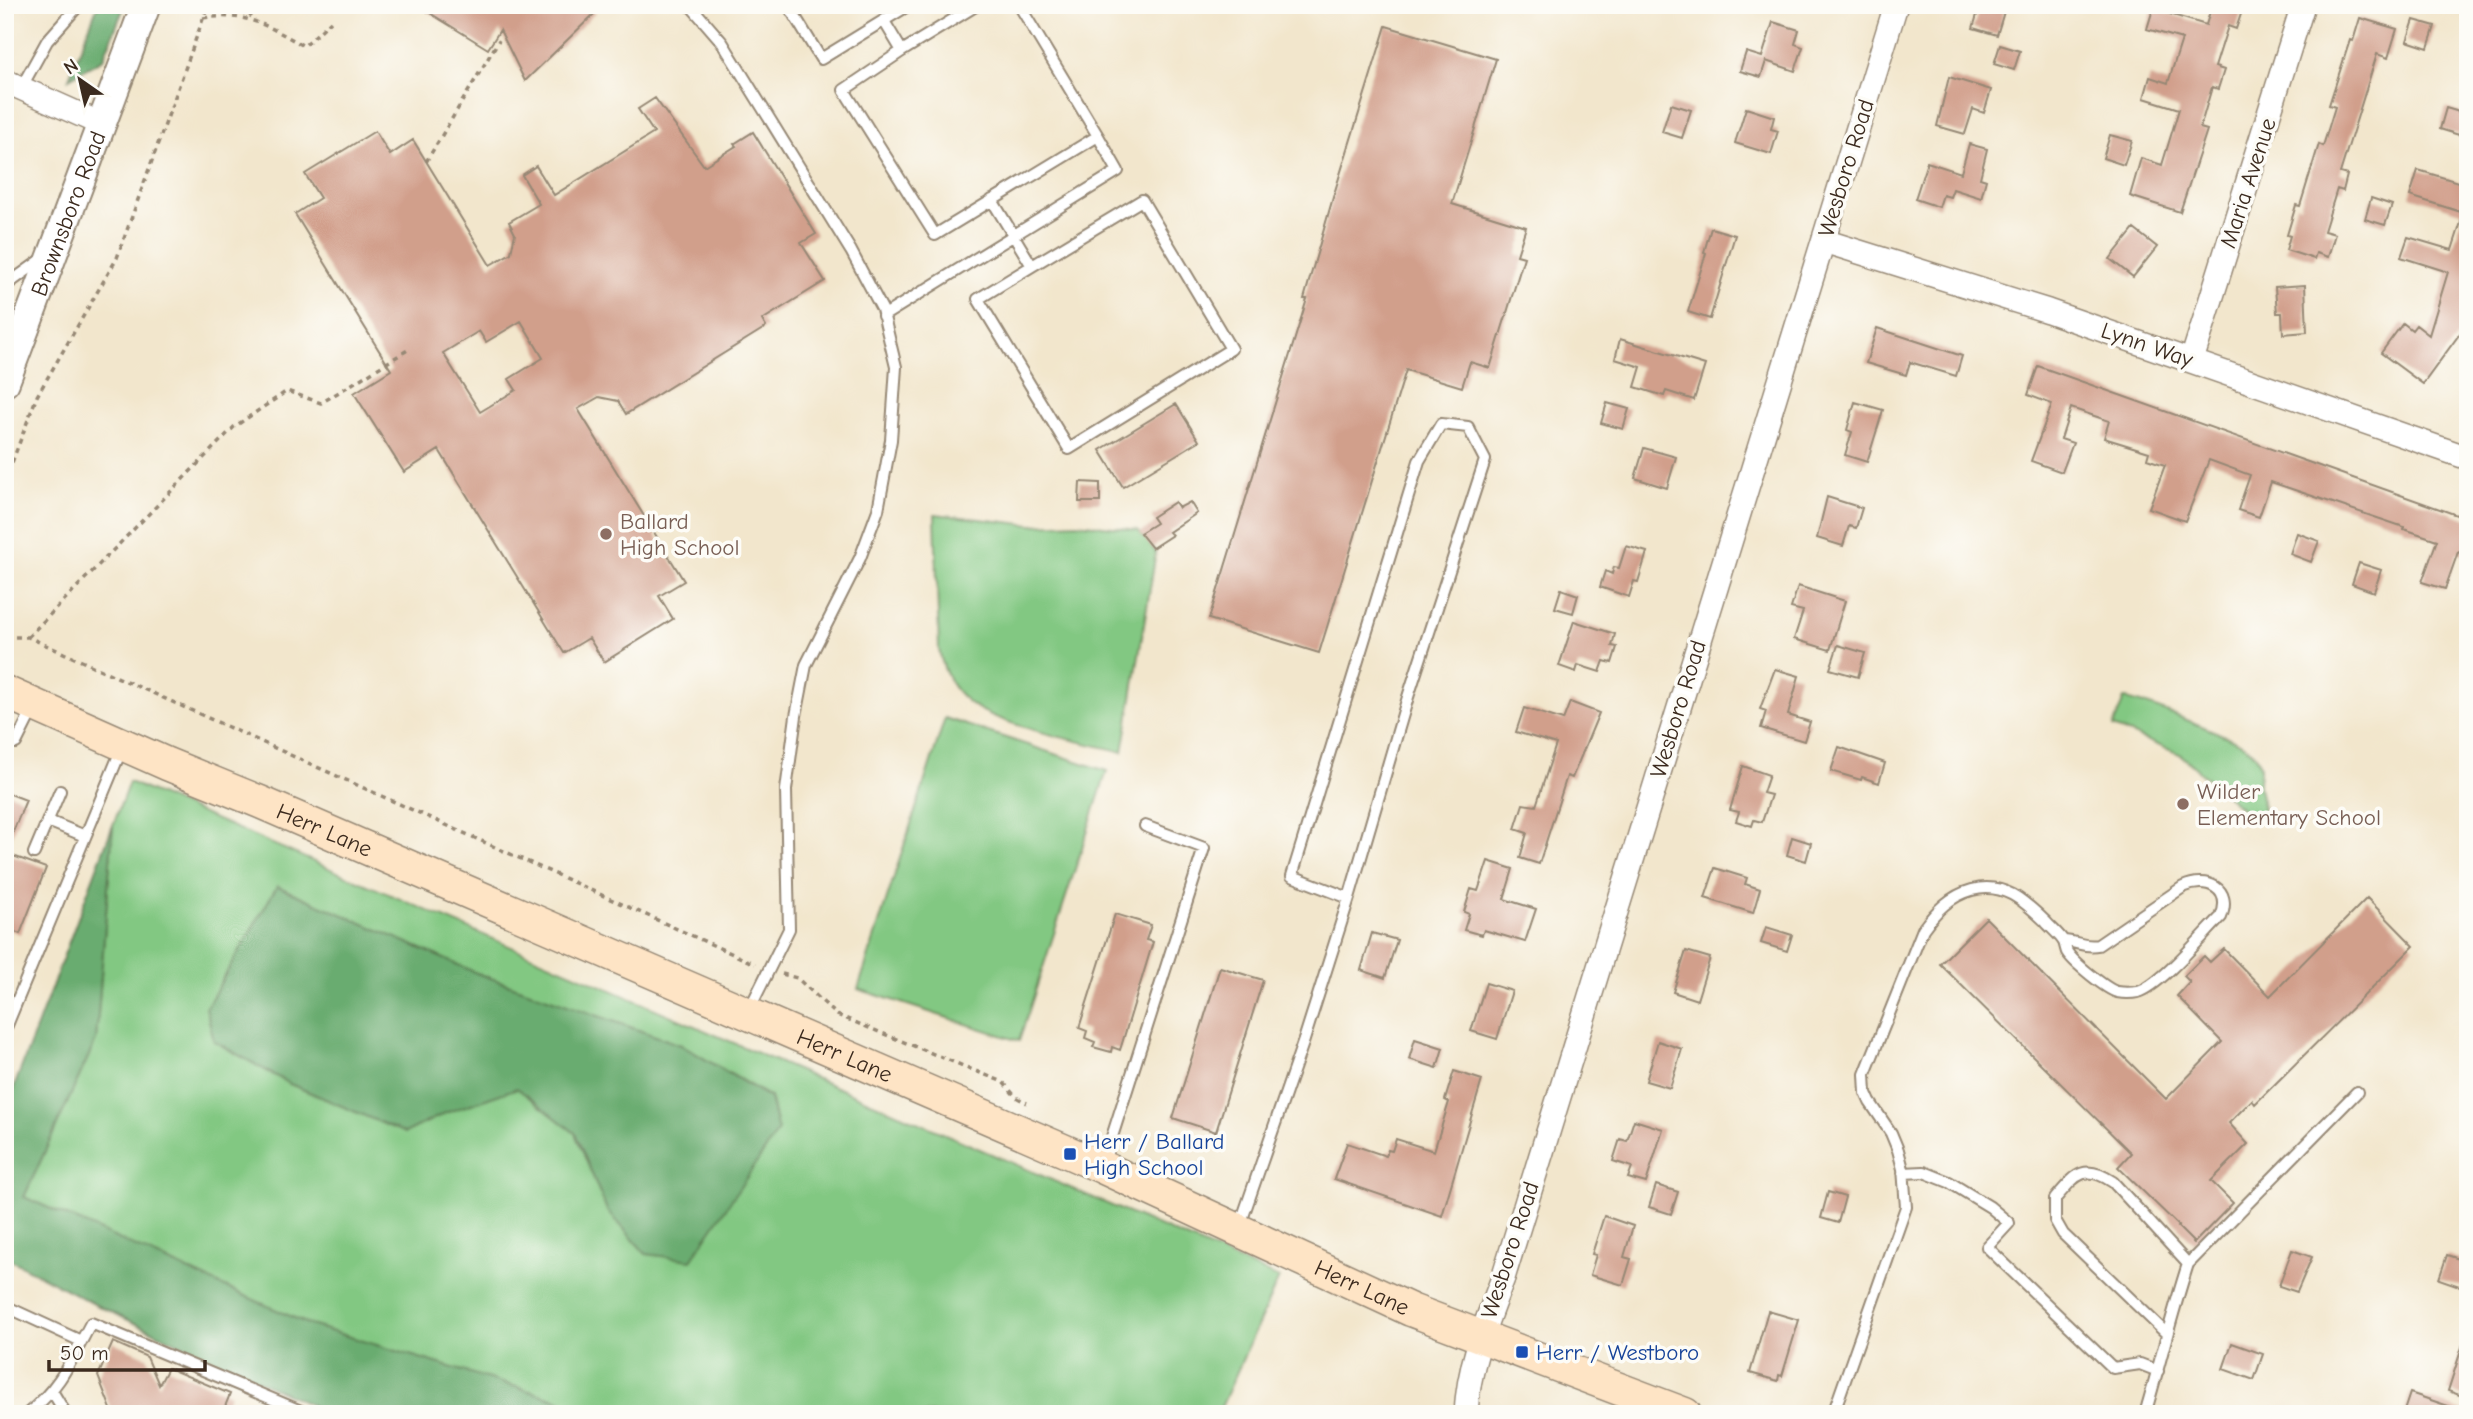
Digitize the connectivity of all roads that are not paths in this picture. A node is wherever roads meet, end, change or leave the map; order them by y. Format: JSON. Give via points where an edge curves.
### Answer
{"nodes":[{"id":1,"x":79,"y":5,"type":"edge"},
{"id":2,"x":146,"y":5,"type":"edge"},
{"id":3,"x":788,"y":5,"type":"edge"},
{"id":4,"x":909,"y":5,"type":"edge"},
{"id":5,"x":977,"y":5,"type":"edge"},
{"id":6,"x":1019,"y":5,"type":"edge"},
{"id":7,"x":1896,"y":5,"type":"edge"},
{"id":8,"x":2303,"y":5,"type":"edge"},
{"id":9,"x":695,"y":7,"type":"edge"},
{"id":10,"x":884,"y":21,"type":"junction"},
{"id":11,"x":902,"y":51,"type":"junction"},
{"id":12,"x":13,"y":85,"type":"edge"},
{"id":13,"x":101,"y":124,"type":"junction"},
{"id":14,"x":1098,"y":136,"type":"junction"},
{"id":15,"x":992,"y":200,"type":"junction"},
{"id":16,"x":1013,"y":235,"type":"junction"},
{"id":17,"x":1824,"y":241,"type":"junction"},
{"id":18,"x":54,"y":250,"type":"junction"},
{"id":19,"x":1032,"y":266,"type":"junction"},
{"id":20,"x":5,"y":286,"type":"edge"},
{"id":21,"x":883,"y":316,"type":"junction"},
{"id":22,"x":2192,"y":360,"type":"junction"},
{"id":23,"x":5,"y":382,"type":"edge"},
{"id":24,"x":2468,"y":458,"type":"edge"},
{"id":25,"x":5,"y":692,"type":"edge"},
{"id":26,"x":35,"y":705,"type":"junction"},
{"id":27,"x":5,"y":739,"type":"edge"},
{"id":28,"x":123,"y":745,"type":"junction"},
{"id":29,"x":60,"y":791,"type":"dead end"},
{"id":30,"x":48,"y":821,"type":"junction"},
{"id":31,"x":1145,"y":826,"type":"dead end"},
{"id":32,"x":85,"y":836,"type":"junction"},
{"id":33,"x":34,"y":853,"type":"dead end"},
{"id":34,"x":1349,"y":898,"type":"junction"},
{"id":35,"x":2064,"y":941,"type":"junction"},
{"id":36,"x":747,"y":1015,"type":"junction"},
{"id":37,"x":6,"y":1027,"type":"edge"},
{"id":38,"x":2357,"y":1092,"type":"dead end"},
{"id":39,"x":1102,"y":1167,"type":"junction"},
{"id":40,"x":1903,"y":1173,"type":"junction"},
{"id":41,"x":1238,"y":1230,"type":"junction"},
{"id":42,"x":2189,"y":1264,"type":"junction"},
{"id":43,"x":5,"y":1306,"type":"edge"},
{"id":44,"x":2167,"y":1328,"type":"junction"},
{"id":45,"x":1480,"y":1337,"type":"junction"},
{"id":46,"x":81,"y":1341,"type":"junction"},
{"id":47,"x":2158,"y":1371,"type":"junction"},
{"id":48,"x":52,"y":1391,"type":"junction"},
{"id":49,"x":27,"y":1414,"type":"edge"},
{"id":50,"x":66,"y":1414,"type":"edge"},
{"id":51,"x":308,"y":1414,"type":"edge"},
{"id":52,"x":1466,"y":1414,"type":"edge"},
{"id":53,"x":1685,"y":1414,"type":"edge"},
{"id":54,"x":1833,"y":1414,"type":"edge"},
{"id":55,"x":2146,"y":1414,"type":"edge"}],
"edges":[{"from":1,"to":12,"type":"lane"},
{"from":2,"to":13,"type":"street","name":"Brownsboro Road"},
{"from":3,"to":10,"type":"lane","via":[[821,59]]},
{"from":4,"to":10,"type":"lane"},
{"from":5,"to":11,"type":"lane"},
{"from":6,"to":14,"type":"lane"},
{"from":7,"to":17,"type":"street","name":"Wesboro Road"},
{"from":8,"to":22,"type":"street","name":"Maria Avenue"},
{"from":9,"to":21,"type":"lane","via":[[729,53],[850,251]]},
{"from":10,"to":11,"type":"lane"},
{"from":11,"to":15,"type":"lane","via":[[844,90],[935,235]]},
{"from":12,"to":13,"type":"street"},
{"from":13,"to":18,"type":"street","name":"Brownsboro Road"},
{"from":14,"to":15,"type":"lane"},
{"from":14,"to":16,"type":"lane","via":[[1118,170]]},
{"from":15,"to":16,"type":"lane"},
{"from":16,"to":19,"type":"lane"},
{"from":16,"to":21,"type":"lane"},
{"from":17,"to":22,"type":"street","name":"Lynn Way"},
{"from":17,"to":45,"type":"street","name":"Wesboro Road","via":[[1503,1278]]},
{"from":18,"to":20,"type":"lane"},
{"from":18,"to":23,"type":"street","name":"Brownsboro Road"},
{"from":19,"to":19,"type":"lane","via":[[1142,200],[1231,349],[1069,449],[978,299]]},
{"from":21,"to":36,"type":"lane","via":[[896,367],[891,440],[878,510],[860,558],[807,665],[786,790],[789,929]]},
{"from":22,"to":24,"type":"street","name":"Lynn Way"},
{"from":25,"to":26,"type":"main road","name":"Herr Lane"},
{"from":26,"to":27,"type":"lane","via":[[16,743]]},
{"from":26,"to":28,"type":"main road","name":"Herr Lane"},
{"from":28,"to":32,"type":"lane"},
{"from":28,"to":36,"type":"main road","name":"Herr Lane"},
{"from":29,"to":30,"type":"lane"},
{"from":30,"to":32,"type":"lane"},
{"from":30,"to":33,"type":"lane"},
{"from":31,"to":39,"type":"lane","via":[[1204,848]]},
{"from":32,"to":37,"type":"lane"},
{"from":34,"to":34,"type":"lane","via":[[1485,460],[1468,427],[1441,424],[1419,461],[1292,876]]},
{"from":34,"to":41,"type":"lane"},
{"from":35,"to":35,"type":"lane","via":[[2067,952],[2108,987],[2137,992],[2156,982],[2221,917],[2223,898],[2217,888],[2195,881],[2098,945]]},
{"from":35,"to":40,"type":"lane","via":[[2015,896],[1987,887],[1951,900],[1923,929],[1865,1074],[1870,1102],[1891,1133]]},
{"from":36,"to":39,"type":"main road","name":"Herr Lane"},
{"from":38,"to":42,"type":"lane"},
{"from":39,"to":41,"type":"main road","name":"Herr Lane"},
{"from":40,"to":47,"type":"lane","via":[[1932,1175],[1990,1207],[2009,1223],[1987,1247],[2113,1368],[2140,1364]]},
{"from":40,"to":54,"type":"lane","via":[[1906,1207]]},
{"from":41,"to":45,"type":"main road","name":"Herr Lane"},
{"from":42,"to":44,"type":"lane"},
{"from":42,"to":44,"type":"lane","via":[[2102,1175],[2080,1173],[2055,1199],[2055,1220],[2063,1234]]},
{"from":43,"to":46,"type":"lane"},
{"from":44,"to":47,"type":"lane"},
{"from":45,"to":52,"type":"street","name":"Wesboro Road"},
{"from":45,"to":53,"type":"main road","name":"Herr Lane"},
{"from":46,"to":48,"type":"lane"},
{"from":46,"to":51,"type":"lane","via":[[91,1323]]},
{"from":47,"to":55,"type":"lane"},
{"from":48,"to":49,"type":"lane"},
{"from":48,"to":50,"type":"lane"}]}
